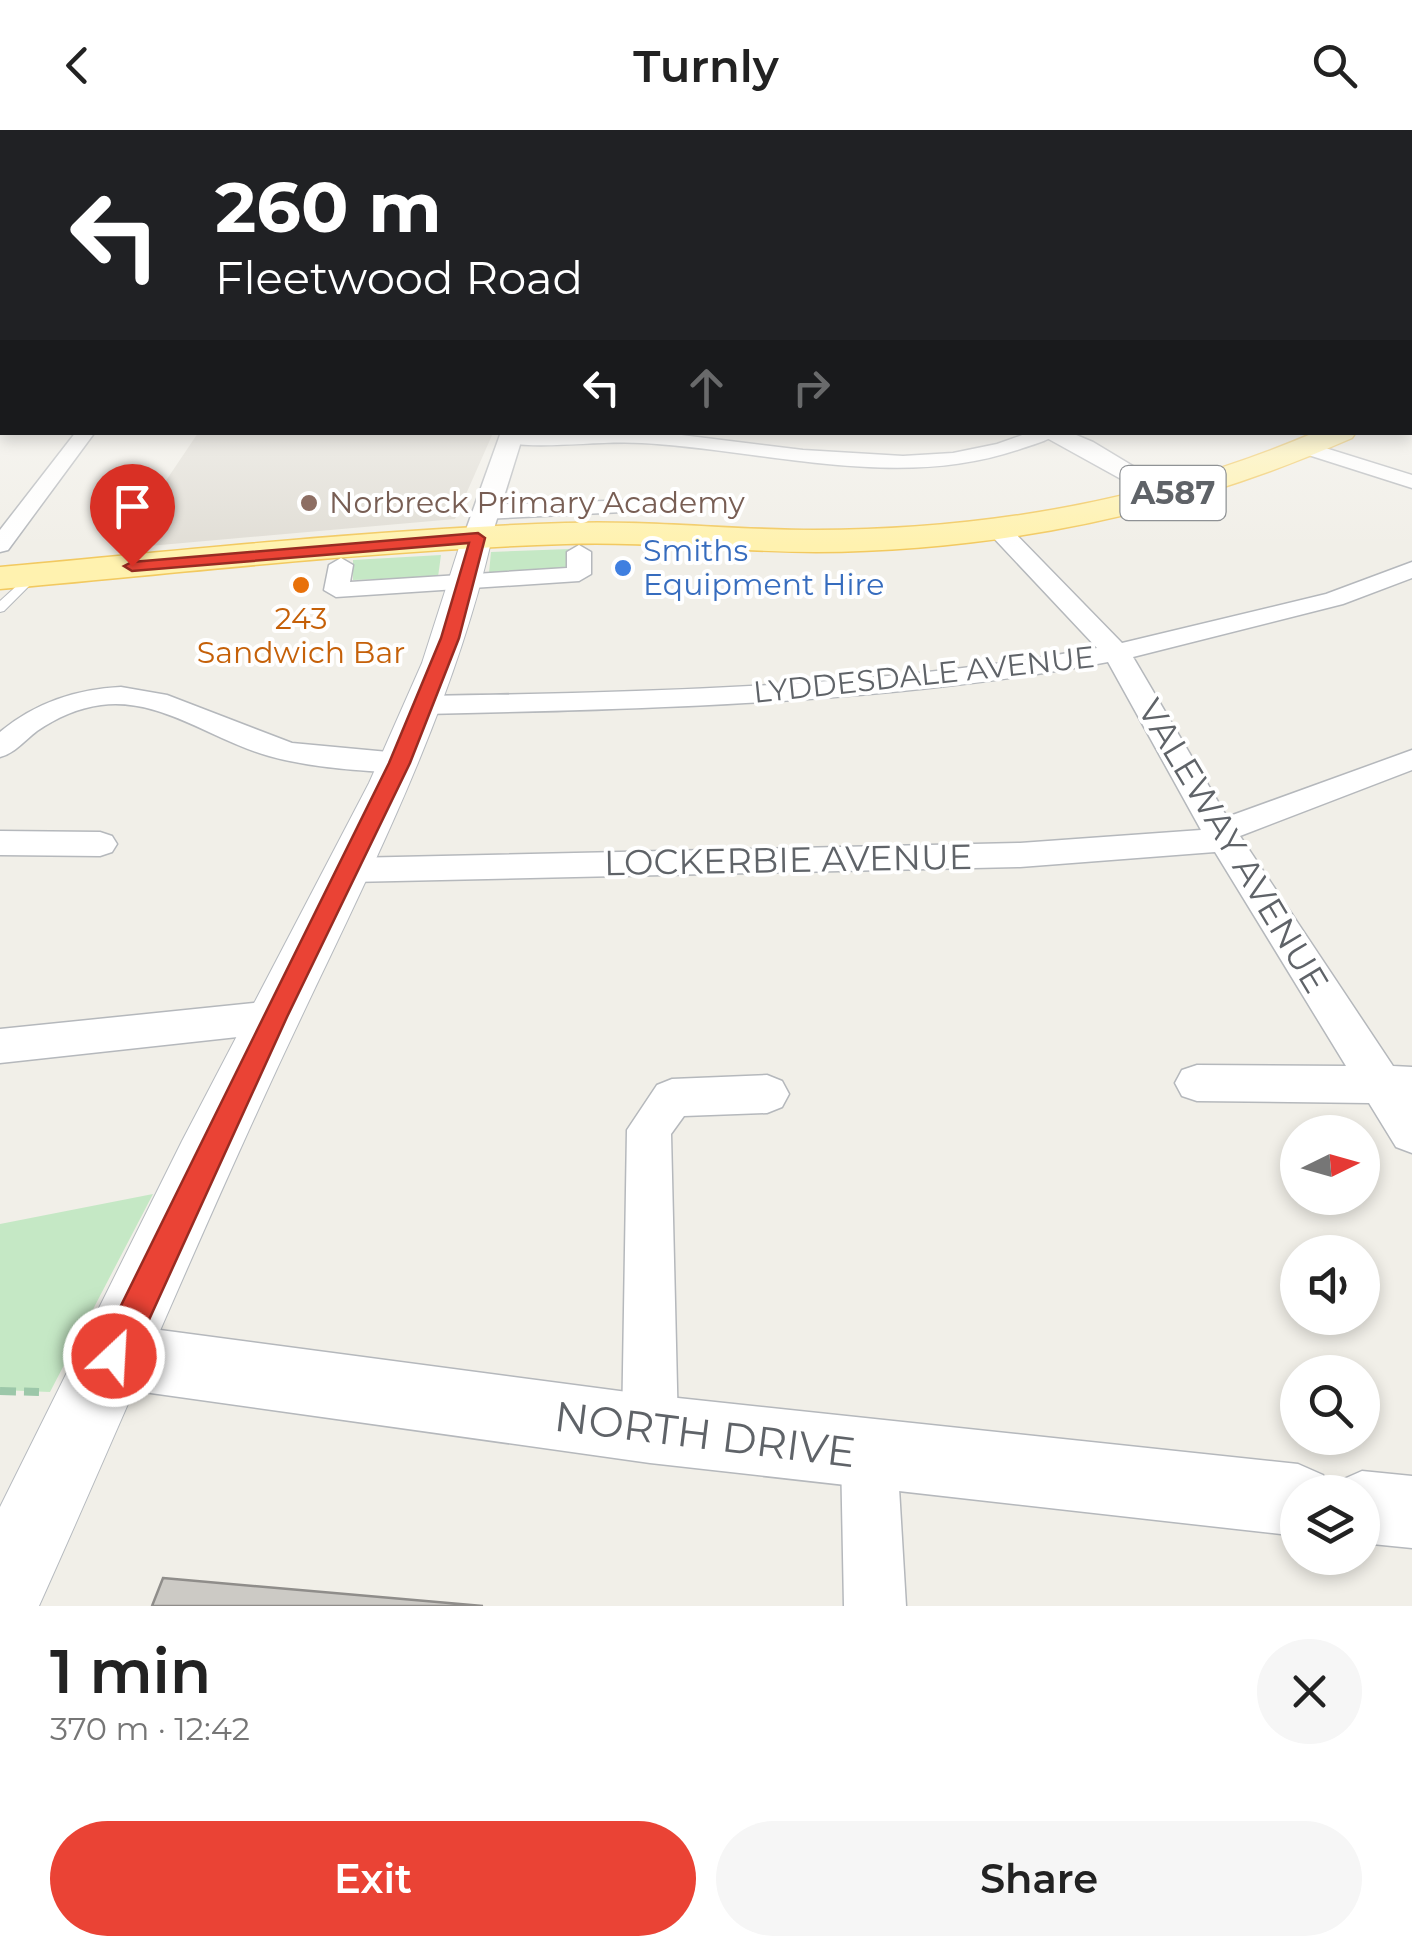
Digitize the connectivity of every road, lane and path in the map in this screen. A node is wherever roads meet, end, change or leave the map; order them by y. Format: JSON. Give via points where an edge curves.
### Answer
{"nodes":[{"id":1,"x":84,"y":435,"type":"edge"},
{"id":2,"x":511,"y":435,"type":"edge"},
{"id":3,"x":1042,"y":435,"type":"edge"},
{"id":4,"x":1053,"y":435,"type":"edge"},
{"id":5,"x":1313,"y":439,"type":"edge"},
{"id":6,"x":1412,"y":482,"type":"edge"},
{"id":7,"x":1168,"y":494,"type":"junction"},
{"id":8,"x":635,"y":506,"type":"dead end"},
{"id":9,"x":997,"y":528,"type":"junction"},
{"id":10,"x":476,"y":544,"type":"junction"},
{"id":11,"x":0,"y":545,"type":"edge"},
{"id":12,"x":579,"y":552,"type":"dead end"},
{"id":13,"x":341,"y":565,"type":"dead end"},
{"id":14,"x":1412,"y":569,"type":"edge"},
{"id":15,"x":16,"y":577,"type":"edge"},
{"id":16,"x":0,"y":608,"type":"edge"},
{"id":17,"x":1118,"y":653,"type":"junction"},
{"id":18,"x":424,"y":705,"type":"junction"},
{"id":19,"x":0,"y":748,"type":"edge"},
{"id":20,"x":1412,"y":759,"type":"edge"},
{"id":21,"x":400,"y":763,"type":"junction"},
{"id":22,"x":1222,"y":836,"type":"junction"},
{"id":23,"x":0,"y":843,"type":"edge"},
{"id":24,"x":100,"y":844,"type":"dead end"},
{"id":25,"x":350,"y":870,"type":"junction"},
{"id":26,"x":274,"y":1017,"type":"junction"},
{"id":27,"x":0,"y":1046,"type":"edge"},
{"id":28,"x":1197,"y":1082,"type":"dead end"},
{"id":29,"x":1397,"y":1085,"type":"edge"},
{"id":30,"x":768,"y":1094,"type":"dead end"},
{"id":31,"x":1412,"y":1134,"type":"edge"},
{"id":32,"x":114,"y":1356,"type":"junction"},
{"id":33,"x":650,"y":1429,"type":"junction"},
{"id":34,"x":869,"y":1454,"type":"junction"},
{"id":35,"x":1280,"y":1498,"type":"edge"},
{"id":36,"x":1380,"y":1508,"type":"edge"},
{"id":37,"x":1412,"y":1512,"type":"edge"},
{"id":38,"x":0,"y":1597,"type":"edge"},
{"id":39,"x":875,"y":1606,"type":"edge"}],
"edges":[{"from":1,"to":11,"type":"street"},
{"from":2,"to":3,"type":"street","via":[[652,438],[790,457],[909,460],[996,449]]},
{"from":2,"to":10,"type":"street"},
{"from":4,"to":7,"type":"street"},
{"from":5,"to":6,"type":"street"},
{"from":5,"to":7,"type":"main road","number":"A587","via":[[1231,477]]},
{"from":7,"to":9,"type":"main road","number":"A587"},
{"from":8,"to":10,"type":"street"},
{"from":9,"to":10,"type":"main road","number":"A587","via":[[819,541],[624,532]]},
{"from":9,"to":17,"type":"street","name":"VALEWAY AVENUE"},
{"from":10,"to":12,"type":"street","via":[[579,574]]},
{"from":10,"to":13,"type":"street","via":[[336,590]]},
{"from":10,"to":15,"type":"main road","number":"A587"},
{"from":10,"to":18,"type":"main road"},
{"from":14,"to":17,"type":"street","name":"LYDDESDALE AVENUE","via":[[1290,610]]},
{"from":15,"to":16,"type":"lane"},
{"from":17,"to":18,"type":"street","name":"LYDDESDALE AVENUE","via":[[838,688]]},
{"from":17,"to":22,"type":"street","name":"VALEWAY AVENUE"},
{"from":18,"to":21,"type":"main road"},
{"from":19,"to":21,"type":"street","via":[[55,708],[118,695],[143,698],[274,749]]},
{"from":20,"to":22,"type":"street","name":"LOCKERBIE AVENUE"},
{"from":21,"to":25,"type":"main road"},
{"from":22,"to":25,"type":"street","name":"LOCKERBIE AVENUE","via":[[1020,855]]},
{"from":22,"to":29,"type":"street","name":"VALEWAY AVENUE"},
{"from":23,"to":24,"type":"street"},
{"from":25,"to":26,"type":"main road"},
{"from":26,"to":27,"type":"street"},
{"from":26,"to":32,"type":"main road"},
{"from":28,"to":29,"type":"street"},
{"from":29,"to":31,"type":"street","name":"VALEWAY AVENUE"},
{"from":30,"to":33,"type":"street","via":[[672,1098],[649,1130]]},
{"from":32,"to":33,"type":"street","name":"NORTH DRIVE"},
{"from":32,"to":38,"type":"main road"},
{"from":33,"to":34,"type":"street","name":"NORTH DRIVE"},
{"from":34,"to":35,"type":"street","name":"NORTH DRIVE"},
{"from":34,"to":39,"type":"street"},
{"from":36,"to":37,"type":"street"}]}
